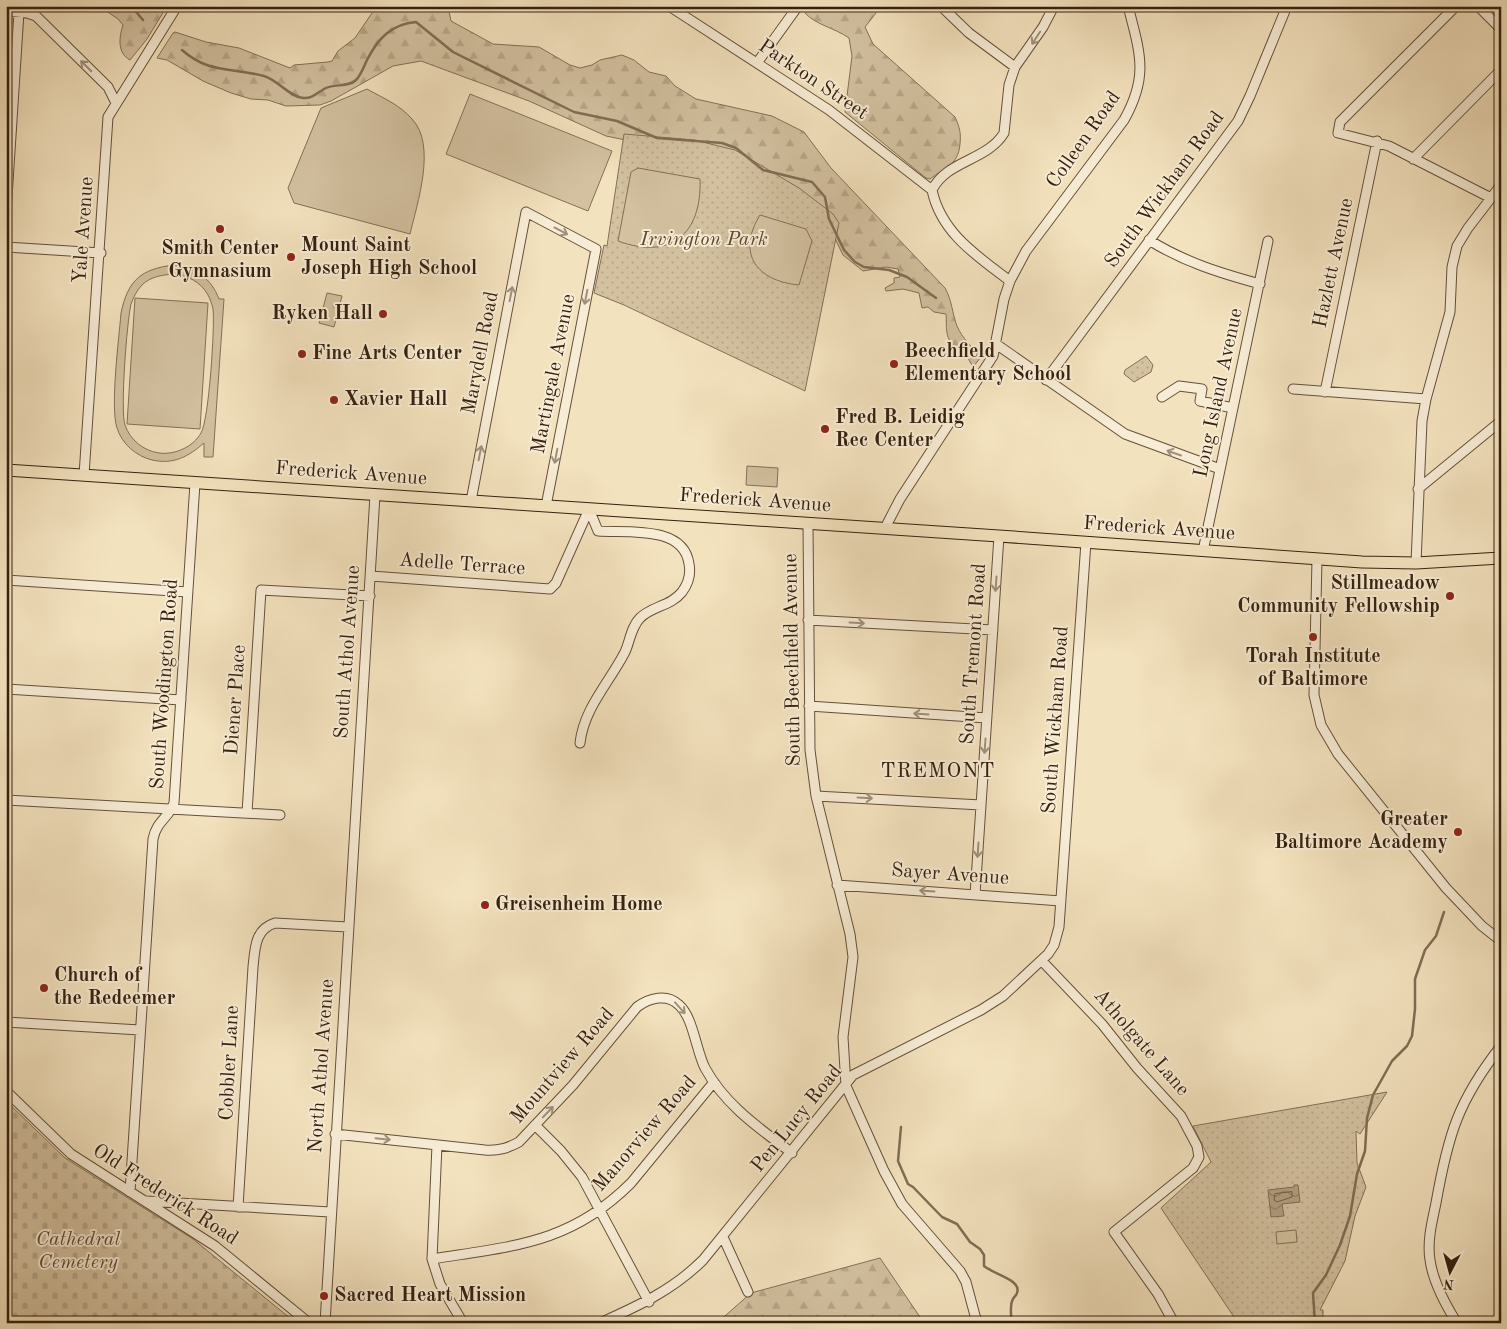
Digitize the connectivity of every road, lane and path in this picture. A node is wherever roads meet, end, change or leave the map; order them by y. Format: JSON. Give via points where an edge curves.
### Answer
{"nodes":[{"id":1,"x":177,"y":6,"type":"edge"},
{"id":2,"x":798,"y":6,"type":"edge"},
{"id":3,"x":941,"y":6,"type":"edge"},
{"id":4,"x":1054,"y":6,"type":"edge"},
{"id":5,"x":1128,"y":6,"type":"edge"},
{"id":6,"x":1287,"y":6,"type":"edge"},
{"id":7,"x":1456,"y":6,"type":"edge"},
{"id":8,"x":1478,"y":6,"type":"edge"},
{"id":9,"x":672,"y":7,"type":"edge"},
{"id":10,"x":6,"y":11,"type":"edge"},
{"id":11,"x":19,"y":12,"type":"junction"},
{"id":12,"x":1501,"y":29,"type":"edge"},
{"id":13,"x":757,"y":62,"type":"junction"},
{"id":14,"x":1015,"y":67,"type":"junction"},
{"id":15,"x":1501,"y":70,"type":"edge"},
{"id":16,"x":116,"y":103,"type":"junction"},
{"id":17,"x":1377,"y":141,"type":"junction"},
{"id":18,"x":1413,"y":159,"type":"junction"},
{"id":19,"x":1501,"y":185,"type":"edge"},
{"id":20,"x":932,"y":190,"type":"junction"},
{"id":21,"x":1491,"y":198,"type":"junction"},
{"id":22,"x":6,"y":213,"type":"edge"},
{"id":23,"x":1149,"y":240,"type":"junction"},
{"id":24,"x":1268,"y":242,"type":"dead end"},
{"id":25,"x":6,"y":247,"type":"edge"},
{"id":26,"x":596,"y":249,"type":"joint"},
{"id":27,"x":100,"y":253,"type":"junction"},
{"id":28,"x":1010,"y":281,"type":"junction"},
{"id":29,"x":1260,"y":284,"type":"junction"},
{"id":30,"x":996,"y":344,"type":"junction"},
{"id":31,"x":1046,"y":380,"type":"junction"},
{"id":32,"x":1293,"y":389,"type":"dead end"},
{"id":33,"x":1325,"y":392,"type":"junction"},
{"id":34,"x":1162,"y":397,"type":"dead end"},
{"id":35,"x":1426,"y":399,"type":"junction"},
{"id":36,"x":1233,"y":408,"type":"junction"},
{"id":37,"x":1501,"y":421,"type":"edge"},
{"id":38,"x":1220,"y":469,"type":"junction"},
{"id":39,"x":6,"y":470,"type":"edge"},
{"id":40,"x":84,"y":475,"type":"junction"},
{"id":41,"x":195,"y":483,"type":"junction"},
{"id":42,"x":1418,"y":489,"type":"junction"},
{"id":43,"x":375,"y":495,"type":"junction"},
{"id":44,"x":470,"y":501,"type":"junction"},
{"id":45,"x":546,"y":506,"type":"junction"},
{"id":46,"x":589,"y":509,"type":"junction"},
{"id":47,"x":808,"y":523,"type":"junction"},
{"id":48,"x":885,"y":528,"type":"junction"},
{"id":49,"x":999,"y":536,"type":"junction"},
{"id":50,"x":1086,"y":542,"type":"junction"},
{"id":51,"x":1203,"y":551,"type":"junction"},
{"id":52,"x":1501,"y":558,"type":"edge"},
{"id":53,"x":1317,"y":560,"type":"junction"},
{"id":54,"x":1416,"y":563,"type":"junction"},
{"id":55,"x":371,"y":576,"type":"junction"},
{"id":56,"x":6,"y":580,"type":"edge"},
{"id":57,"x":188,"y":592,"type":"junction"},
{"id":58,"x":370,"y":596,"type":"junction"},
{"id":59,"x":808,"y":620,"type":"junction"},
{"id":60,"x":993,"y":630,"type":"junction"},
{"id":61,"x":6,"y":689,"type":"edge"},
{"id":62,"x":181,"y":700,"type":"junction"},
{"id":63,"x":809,"y":706,"type":"junction"},
{"id":64,"x":987,"y":718,"type":"junction"},
{"id":65,"x":580,"y":743,"type":"dead end"},
{"id":66,"x":816,"y":796,"type":"junction"},
{"id":67,"x":6,"y":800,"type":"edge"},
{"id":68,"x":981,"y":805,"type":"junction"},
{"id":69,"x":172,"y":809,"type":"junction"},
{"id":70,"x":356,"y":812,"type":"joint"},
{"id":71,"x":247,"y":813,"type":"junction"},
{"id":72,"x":280,"y":815,"type":"dead end"},
{"id":73,"x":837,"y":885,"type":"junction"},
{"id":74,"x":975,"y":895,"type":"junction"},
{"id":75,"x":1061,"y":901,"type":"junction"},
{"id":76,"x":348,"y":927,"type":"junction"},
{"id":77,"x":1501,"y":941,"type":"edge"},
{"id":78,"x":1042,"y":961,"type":"junction"},
{"id":79,"x":6,"y":1022,"type":"edge"},
{"id":80,"x":140,"y":1030,"type":"junction"},
{"id":81,"x":1501,"y":1046,"type":"edge"},
{"id":82,"x":714,"y":1082,"type":"junction"},
{"id":83,"x":846,"y":1086,"type":"junction"},
{"id":84,"x":6,"y":1091,"type":"edge"},
{"id":85,"x":535,"y":1125,"type":"junction"},
{"id":86,"x":335,"y":1134,"type":"junction"},
{"id":87,"x":438,"y":1145,"type":"junction"},
{"id":88,"x":792,"y":1153,"type":"junction"},
{"id":89,"x":130,"y":1192,"type":"junction"},
{"id":90,"x":144,"y":1201,"type":"junction"},
{"id":91,"x":238,"y":1207,"type":"junction"},
{"id":92,"x":600,"y":1210,"type":"junction"},
{"id":93,"x":330,"y":1212,"type":"junction"},
{"id":94,"x":723,"y":1237,"type":"junction"},
{"id":95,"x":432,"y":1258,"type":"junction"},
{"id":96,"x":748,"y":1292,"type":"dead end"},
{"id":97,"x":649,"y":1302,"type":"junction"},
{"id":98,"x":309,"y":1323,"type":"edge"},
{"id":99,"x":324,"y":1323,"type":"edge"},
{"id":100,"x":463,"y":1323,"type":"edge"},
{"id":101,"x":600,"y":1323,"type":"edge"},
{"id":102,"x":977,"y":1323,"type":"edge"},
{"id":103,"x":1174,"y":1323,"type":"edge"},
{"id":104,"x":1457,"y":1323,"type":"edge"}],
"edges":[{"from":1,"to":16,"type":"street","name":"Yale Avenue"},
{"from":2,"to":13,"type":"street"},
{"from":3,"to":14,"type":"street","via":[[968,33]]},
{"from":4,"to":14,"type":"street","one_way":true},
{"from":5,"to":28,"type":"street","name":"Colleen Road","via":[[1140,56],[1141,72],[1135,101],[1026,251]]},
{"from":6,"to":23,"type":"street","name":"South Wickham Road","via":[[1245,109]]},
{"from":7,"to":17,"type":"street","via":[[1340,122],[1338,133]]},
{"from":8,"to":12,"type":"street"},
{"from":9,"to":13,"type":"street","name":"Parkton Street"},
{"from":10,"to":11,"type":"street"},
{"from":16,"to":11,"type":"street","one_way":true,"via":[[108,87],[36,16]]},
{"from":11,"to":22,"type":"street"},
{"from":13,"to":20,"type":"street","name":"Parkton Street","via":[[854,128]]},
{"from":14,"to":20,"type":"street","via":[[1001,139],[942,175]]},
{"from":15,"to":18,"type":"street"},
{"from":16,"to":27,"type":"street","name":"Yale Avenue","via":[[108,117]]},
{"from":17,"to":18,"type":"street"},
{"from":17,"to":33,"type":"street","name":"Hazlett Avenue"},
{"from":18,"to":21,"type":"street"},
{"from":19,"to":21,"type":"street"},
{"from":20,"to":28,"type":"street","via":[[935,204],[950,231]]},
{"from":21,"to":35,"type":"street","via":[[1457,246],[1452,267],[1450,312]]},
{"from":23,"to":29,"type":"street","via":[[1192,263]]},
{"from":23,"to":31,"type":"street","name":"South Wickham Road"},
{"from":24,"to":29,"type":"street","name":"Long Island Avenue"},
{"from":25,"to":27,"type":"street"},
{"from":44,"to":26,"type":"street","name":"Marydell Road","one_way":true,"via":[[526,212]]},
{"from":26,"to":45,"type":"street","name":"Martingale Avenue","one_way":true},
{"from":27,"to":40,"type":"street","name":"Yale Avenue"},
{"from":28,"to":30,"type":"street"},
{"from":29,"to":36,"type":"street","name":"Long Island Avenue"},
{"from":30,"to":31,"type":"street"},
{"from":30,"to":48,"type":"street","via":[[987,368],[900,499]]},
{"from":38,"to":31,"type":"street","one_way":true,"via":[[1125,434]]},
{"from":32,"to":33,"type":"street"},
{"from":33,"to":35,"type":"street"},
{"from":34,"to":36,"type":"street","via":[[1179,386],[1202,389],[1200,401]]},
{"from":35,"to":42,"type":"street"},
{"from":36,"to":38,"type":"street","name":"Long Island Avenue"},
{"from":37,"to":42,"type":"street"},
{"from":38,"to":51,"type":"street","name":"Long Island Avenue"},
{"from":39,"to":40,"type":"main road","name":"Frederick Avenue"},
{"from":40,"to":41,"type":"main road","name":"Frederick Avenue"},
{"from":41,"to":43,"type":"main road","name":"Frederick Avenue"},
{"from":41,"to":57,"type":"street","name":"South Woodington Road"},
{"from":42,"to":54,"type":"street"},
{"from":43,"to":44,"type":"main road","name":"Frederick Avenue"},
{"from":43,"to":55,"type":"street","name":"South Athol Avenue"},
{"from":44,"to":45,"type":"main road","name":"Frederick Avenue"},
{"from":45,"to":46,"type":"main road","name":"Frederick Avenue"},
{"from":46,"to":47,"type":"main road","name":"Frederick Avenue"},
{"from":46,"to":55,"type":"street","name":"Adelle Terrace","via":[[556,582],[550,588]]},
{"from":46,"to":65,"type":"street","via":[[598,531],[659,535],[676,541],[687,555],[690,571],[686,586],[676,599],[652,609],[634,627],[626,651],[600,690],[585,721]]},
{"from":47,"to":48,"type":"main road","name":"Frederick Avenue"},
{"from":47,"to":59,"type":"street","name":"South Beechfield Avenue"},
{"from":48,"to":49,"type":"main road","name":"Frederick Avenue"},
{"from":49,"to":50,"type":"main road","name":"Frederick Avenue"},
{"from":49,"to":60,"type":"street","name":"South Tremont Road","one_way":true},
{"from":50,"to":51,"type":"main road","name":"Frederick Avenue"},
{"from":50,"to":75,"type":"street","name":"South Wickham Road"},
{"from":51,"to":53,"type":"main road","name":"Frederick Avenue"},
{"from":52,"to":54,"type":"main road","name":"Frederick Avenue"},
{"from":53,"to":54,"type":"main road","name":"Frederick Avenue"},
{"from":53,"to":77,"type":"street","via":[[1314,695],[1321,725],[1338,754],[1446,888]]},
{"from":55,"to":58,"type":"street","name":"South Athol Avenue"},
{"from":56,"to":57,"type":"street"},
{"from":57,"to":62,"type":"street","name":"South Woodington Road"},
{"from":58,"to":70,"type":"street","name":"South Athol Avenue"},
{"from":58,"to":71,"type":"street","name":"Diener Place","via":[[261,590]]},
{"from":59,"to":60,"type":"street","one_way":true},
{"from":59,"to":63,"type":"street","name":"South Beechfield Avenue"},
{"from":60,"to":64,"type":"street","name":"South Tremont Road"},
{"from":61,"to":62,"type":"street"},
{"from":62,"to":69,"type":"street","name":"South Woodington Road"},
{"from":64,"to":63,"type":"street","one_way":true},
{"from":63,"to":66,"type":"street","name":"South Beechfield Avenue"},
{"from":64,"to":68,"type":"street","name":"South Tremont Road","one_way":true},
{"from":66,"to":68,"type":"street","one_way":true},
{"from":66,"to":73,"type":"street","name":"South Beechfield Avenue"},
{"from":67,"to":69,"type":"street"},
{"from":68,"to":74,"type":"street","name":"South Tremont Road","one_way":true},
{"from":69,"to":71,"type":"street"},
{"from":69,"to":80,"type":"street","name":"South Woodington Road","via":[[159,823],[153,839]]},
{"from":70,"to":76,"type":"street","name":"North Athol Avenue"},
{"from":71,"to":72,"type":"street"},
{"from":74,"to":73,"type":"street","name":"Sayer Avenue","one_way":true},
{"from":73,"to":83,"type":"street","name":"South Beechfield Avenue","via":[[853,957],[843,1037]]},
{"from":74,"to":75,"type":"street","name":"Sayer Avenue"},
{"from":75,"to":78,"type":"street","name":"South Wickham Road","via":[[1057,937]]},
{"from":76,"to":86,"type":"street","name":"North Athol Avenue"},
{"from":76,"to":91,"type":"street","name":"Cobbler Lane","via":[[283,922],[267,925],[257,938]]},
{"from":78,"to":83,"type":"street","name":"Pen Lucy Road","via":[[991,1003],[857,1072]]},
{"from":78,"to":103,"type":"street","name":"Atholgate Lane","via":[[1102,1024],[1181,1116],[1192,1134],[1200,1157],[1193,1168],[1114,1232],[1158,1294]]},
{"from":79,"to":80,"type":"street"},
{"from":80,"to":89,"type":"street","name":"South Woodington Road"},
{"from":81,"to":104,"type":"street","via":[[1471,1087],[1452,1127],[1430,1232],[1434,1279]]},
{"from":85,"to":82,"type":"street","name":"Mountview Road","one_way":true,"via":[[573,1085],[637,1007],[653,998],[668,999],[679,1005]]},
{"from":82,"to":88,"type":"street","via":[[737,1109]]},
{"from":82,"to":92,"type":"street","name":"Manorview Road","via":[[631,1183]]},
{"from":83,"to":88,"type":"street","name":"Pen Lucy Road"},
{"from":83,"to":102,"type":"street","name":"South Beechfield Avenue","via":[[898,1197],[960,1271]]},
{"from":84,"to":89,"type":"street","name":"Old Frederick Road","via":[[71,1154]]},
{"from":85,"to":87,"type":"street","name":"Mountview Road","via":[[519,1142],[502,1150]]},
{"from":85,"to":92,"type":"street","via":[[574,1166]]},
{"from":86,"to":87,"type":"street","name":"Mountview Road","one_way":true},
{"from":86,"to":93,"type":"street","name":"North Athol Avenue"},
{"from":87,"to":95,"type":"street"},
{"from":88,"to":94,"type":"street","name":"Pen Lucy Road"},
{"from":89,"to":90,"type":"street","name":"Old Frederick Road"},
{"from":90,"to":91,"type":"street"},
{"from":90,"to":98,"type":"street","name":"Old Frederick Road","via":[[215,1246]]},
{"from":91,"to":93,"type":"street"},
{"from":92,"to":95,"type":"street","name":"Manorview Road","via":[[582,1223],[542,1239]]},
{"from":92,"to":97,"type":"street"},
{"from":93,"to":99,"type":"street","name":"North Athol Avenue"},
{"from":94,"to":96,"type":"street"},
{"from":94,"to":97,"type":"street","name":"Pen Lucy Road","via":[[688,1275]]},
{"from":95,"to":100,"type":"street","via":[[440,1284]]},
{"from":97,"to":101,"type":"street","name":"Pen Lucy Road"}]}
